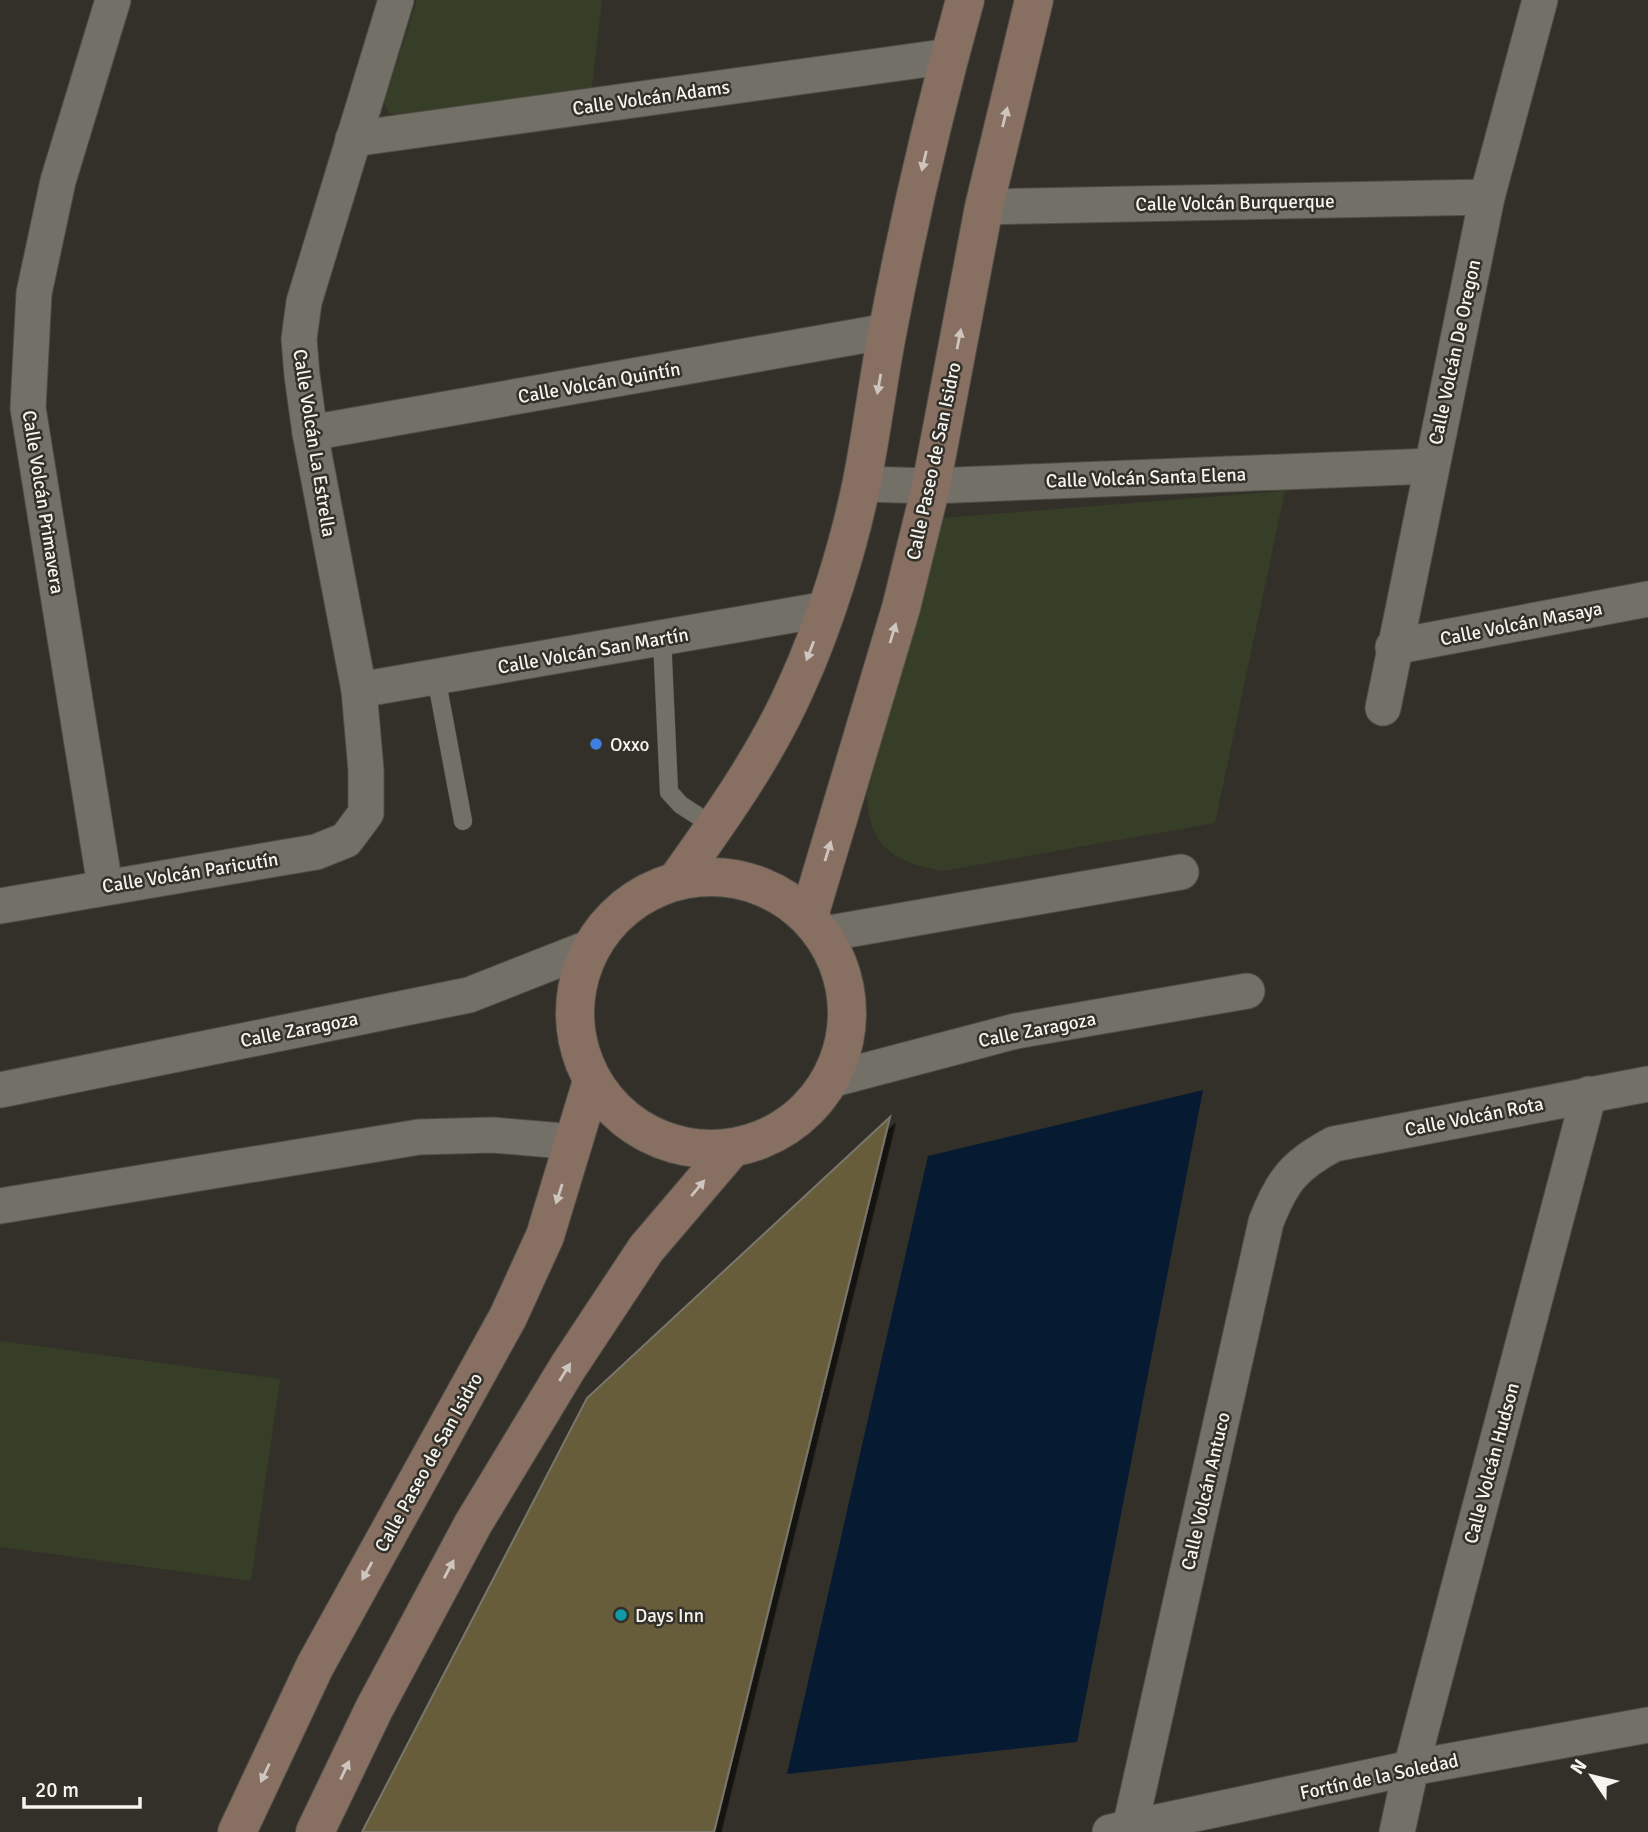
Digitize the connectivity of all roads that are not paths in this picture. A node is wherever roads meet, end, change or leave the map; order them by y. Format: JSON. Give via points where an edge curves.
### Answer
{"nodes":[{"id":1,"x":113,"y":0,"type":"edge"},
{"id":2,"x":396,"y":0,"type":"edge"},
{"id":3,"x":965,"y":0,"type":"edge"},
{"id":4,"x":1034,"y":0,"type":"edge"},
{"id":5,"x":1540,"y":0,"type":"edge"},
{"id":6,"x":950,"y":56,"type":"junction"},
{"id":7,"x":353,"y":139,"type":"junction"},
{"id":8,"x":1487,"y":197,"type":"junction"},
{"id":9,"x":984,"y":207,"type":"junction"},
{"id":10,"x":888,"y":331,"type":"junction"},
{"id":11,"x":310,"y":433,"type":"junction"},
{"id":12,"x":1431,"y":466,"type":"junction"},
{"id":13,"x":862,"y":484,"type":"junction"},
{"id":14,"x":931,"y":486,"type":"junction"},
{"id":15,"x":1648,"y":599,"type":"edge"},
{"id":16,"x":827,"y":609,"type":"junction"},
{"id":17,"x":662,"y":638,"type":"junction"},
{"id":18,"x":1394,"y":647,"type":"junction"},
{"id":19,"x":436,"y":677,"type":"junction"},
{"id":20,"x":359,"y":691,"type":"junction"},
{"id":21,"x":1383,"y":708,"type":"dead end"},
{"id":22,"x":366,"y":813,"type":"joint"},
{"id":23,"x":463,"y":821,"type":"dead end"},
{"id":24,"x":715,"y":827,"type":"junction"},
{"id":25,"x":1181,"y":872,"type":"dead end"},
{"id":26,"x":677,"y":880,"type":"junction"},
{"id":27,"x":105,"y":886,"type":"junction"},
{"id":28,"x":0,"y":906,"type":"edge"},
{"id":29,"x":816,"y":925,"type":"junction"},
{"id":30,"x":591,"y":947,"type":"junction"},
{"id":31,"x":1247,"y":991,"type":"dead end"},
{"id":32,"x":830,"y":1080,"type":"junction"},
{"id":33,"x":592,"y":1081,"type":"junction"},
{"id":34,"x":1648,"y":1084,"type":"edge"},
{"id":35,"x":0,"y":1090,"type":"edge"},
{"id":36,"x":1589,"y":1094,"type":"junction"},
{"id":37,"x":575,"y":1142,"type":"junction"},
{"id":38,"x":732,"y":1148,"type":"junction"},
{"id":39,"x":1304,"y":1160,"type":"joint"},
{"id":40,"x":0,"y":1206,"type":"edge"},
{"id":41,"x":1648,"y":1725,"type":"edge"},
{"id":42,"x":1410,"y":1768,"type":"junction"},
{"id":43,"x":1123,"y":1831,"type":"edge"},
{"id":44,"x":237,"y":1832,"type":"edge"},
{"id":45,"x":315,"y":1832,"type":"edge"},
{"id":46,"x":1397,"y":1832,"type":"edge"}],
"edges":[{"from":1,"to":27,"type":"street","name":"Calle Volcán Primavera","via":[[58,181],[34,293],[28,408]]},
{"from":2,"to":7,"type":"street","name":"Calle Volcán La Estrella"},
{"from":3,"to":6,"type":"main road"},
{"from":9,"to":4,"type":"main road","name":"Calle Paseo de San Isidro","one_way":true},
{"from":5,"to":8,"type":"street","name":"Calle Volcán De Oregon"},
{"from":6,"to":7,"type":"street","name":"Calle Volcán Adams"},
{"from":6,"to":10,"type":"main road","one_way":true},
{"from":7,"to":11,"type":"street","name":"Calle Volcán La Estrella","via":[[302,314],[299,339]]},
{"from":8,"to":9,"type":"street","name":"Calle Volcán Burquerque"},
{"from":8,"to":12,"type":"street","name":"Calle Volcán De Oregon"},
{"from":14,"to":9,"type":"main road","name":"Calle Paseo de San Isidro","one_way":true},
{"from":10,"to":11,"type":"street","name":"Calle Volcán Quintín"},
{"from":10,"to":13,"type":"main road","one_way":true},
{"from":11,"to":20,"type":"street","name":"Calle Volcán La Estrella"},
{"from":12,"to":14,"type":"street","name":"Calle Volcán Santa Elena"},
{"from":12,"to":18,"type":"street","name":"Calle Volcán De Oregon"},
{"from":13,"to":14,"type":"street","name":"Calle Volcán Santa Elena"},
{"from":13,"to":16,"type":"main road"},
{"from":29,"to":14,"type":"main road","name":"Calle Paseo de San Isidro","one_way":true},
{"from":15,"to":18,"type":"street","name":"Calle Volcán Masaya"},
{"from":16,"to":17,"type":"street","name":"Calle Volcán San Martín"},
{"from":16,"to":24,"type":"main road","one_way":true,"via":[[796,687]]},
{"from":17,"to":19,"type":"street","name":"Calle Volcán San Martín"},
{"from":17,"to":24,"type":"lane","via":[[669,792]]},
{"from":18,"to":21,"type":"street","name":"Calle Volcán De Oregon"},
{"from":19,"to":20,"type":"street","name":"Calle Volcán San Martín"},
{"from":19,"to":23,"type":"lane"},
{"from":20,"to":22,"type":"street","name":"Calle Volcán La Estrella"},
{"from":22,"to":27,"type":"street","name":"Calle Volcán Paricutín","via":[[346,840],[316,852]]},
{"from":24,"to":26,"type":"main road"},
{"from":25,"to":29,"type":"street"},
{"from":26,"to":29,"type":"main road","via":[[724,876],[770,889]]},
{"from":26,"to":30,"type":"main road","via":[[627,905]]},
{"from":27,"to":28,"type":"street","name":"Calle Volcán Paricutín"},
{"from":29,"to":32,"type":"main road","via":[[844,981],[846,1032]]},
{"from":30,"to":33,"type":"main road","via":[[576,991],[576,1038]]},
{"from":30,"to":35,"type":"street","name":"Calle Zaragoza","via":[[469,995]]},
{"from":31,"to":32,"type":"street","name":"Calle Zaragoza","via":[[1016,1031]]},
{"from":32,"to":38,"type":"main road","via":[[789,1125]]},
{"from":33,"to":37,"type":"main road","name":"Calle Paseo de San Isidro"},
{"from":33,"to":38,"type":"main road","via":[[618,1113],[651,1137],[691,1149]]},
{"from":34,"to":36,"type":"street","name":"Calle Volcán Rota"},
{"from":36,"to":39,"type":"street","name":"Calle Volcán Rota","via":[[1334,1144]]},
{"from":36,"to":42,"type":"street","name":"Calle Volcán Hudson"},
{"from":37,"to":40,"type":"street","via":[[493,1135],[419,1137]]},
{"from":37,"to":44,"type":"main road","name":"Calle Paseo de San Isidro","one_way":true,"via":[[545,1236],[508,1317],[314,1666]]},
{"from":45,"to":38,"type":"main road","one_way":true,"via":[[374,1709],[467,1536],[568,1367],[646,1249]]},
{"from":39,"to":43,"type":"street","name":"Calle Volcán Antuco","via":[[1279,1188],[1266,1222]]},
{"from":41,"to":42,"type":"street","name":"Fortín de la Soledad"},
{"from":42,"to":43,"type":"street","name":"Fortín de la Soledad"},
{"from":42,"to":46,"type":"street","name":"Calle Volcán Hudson"}]}
